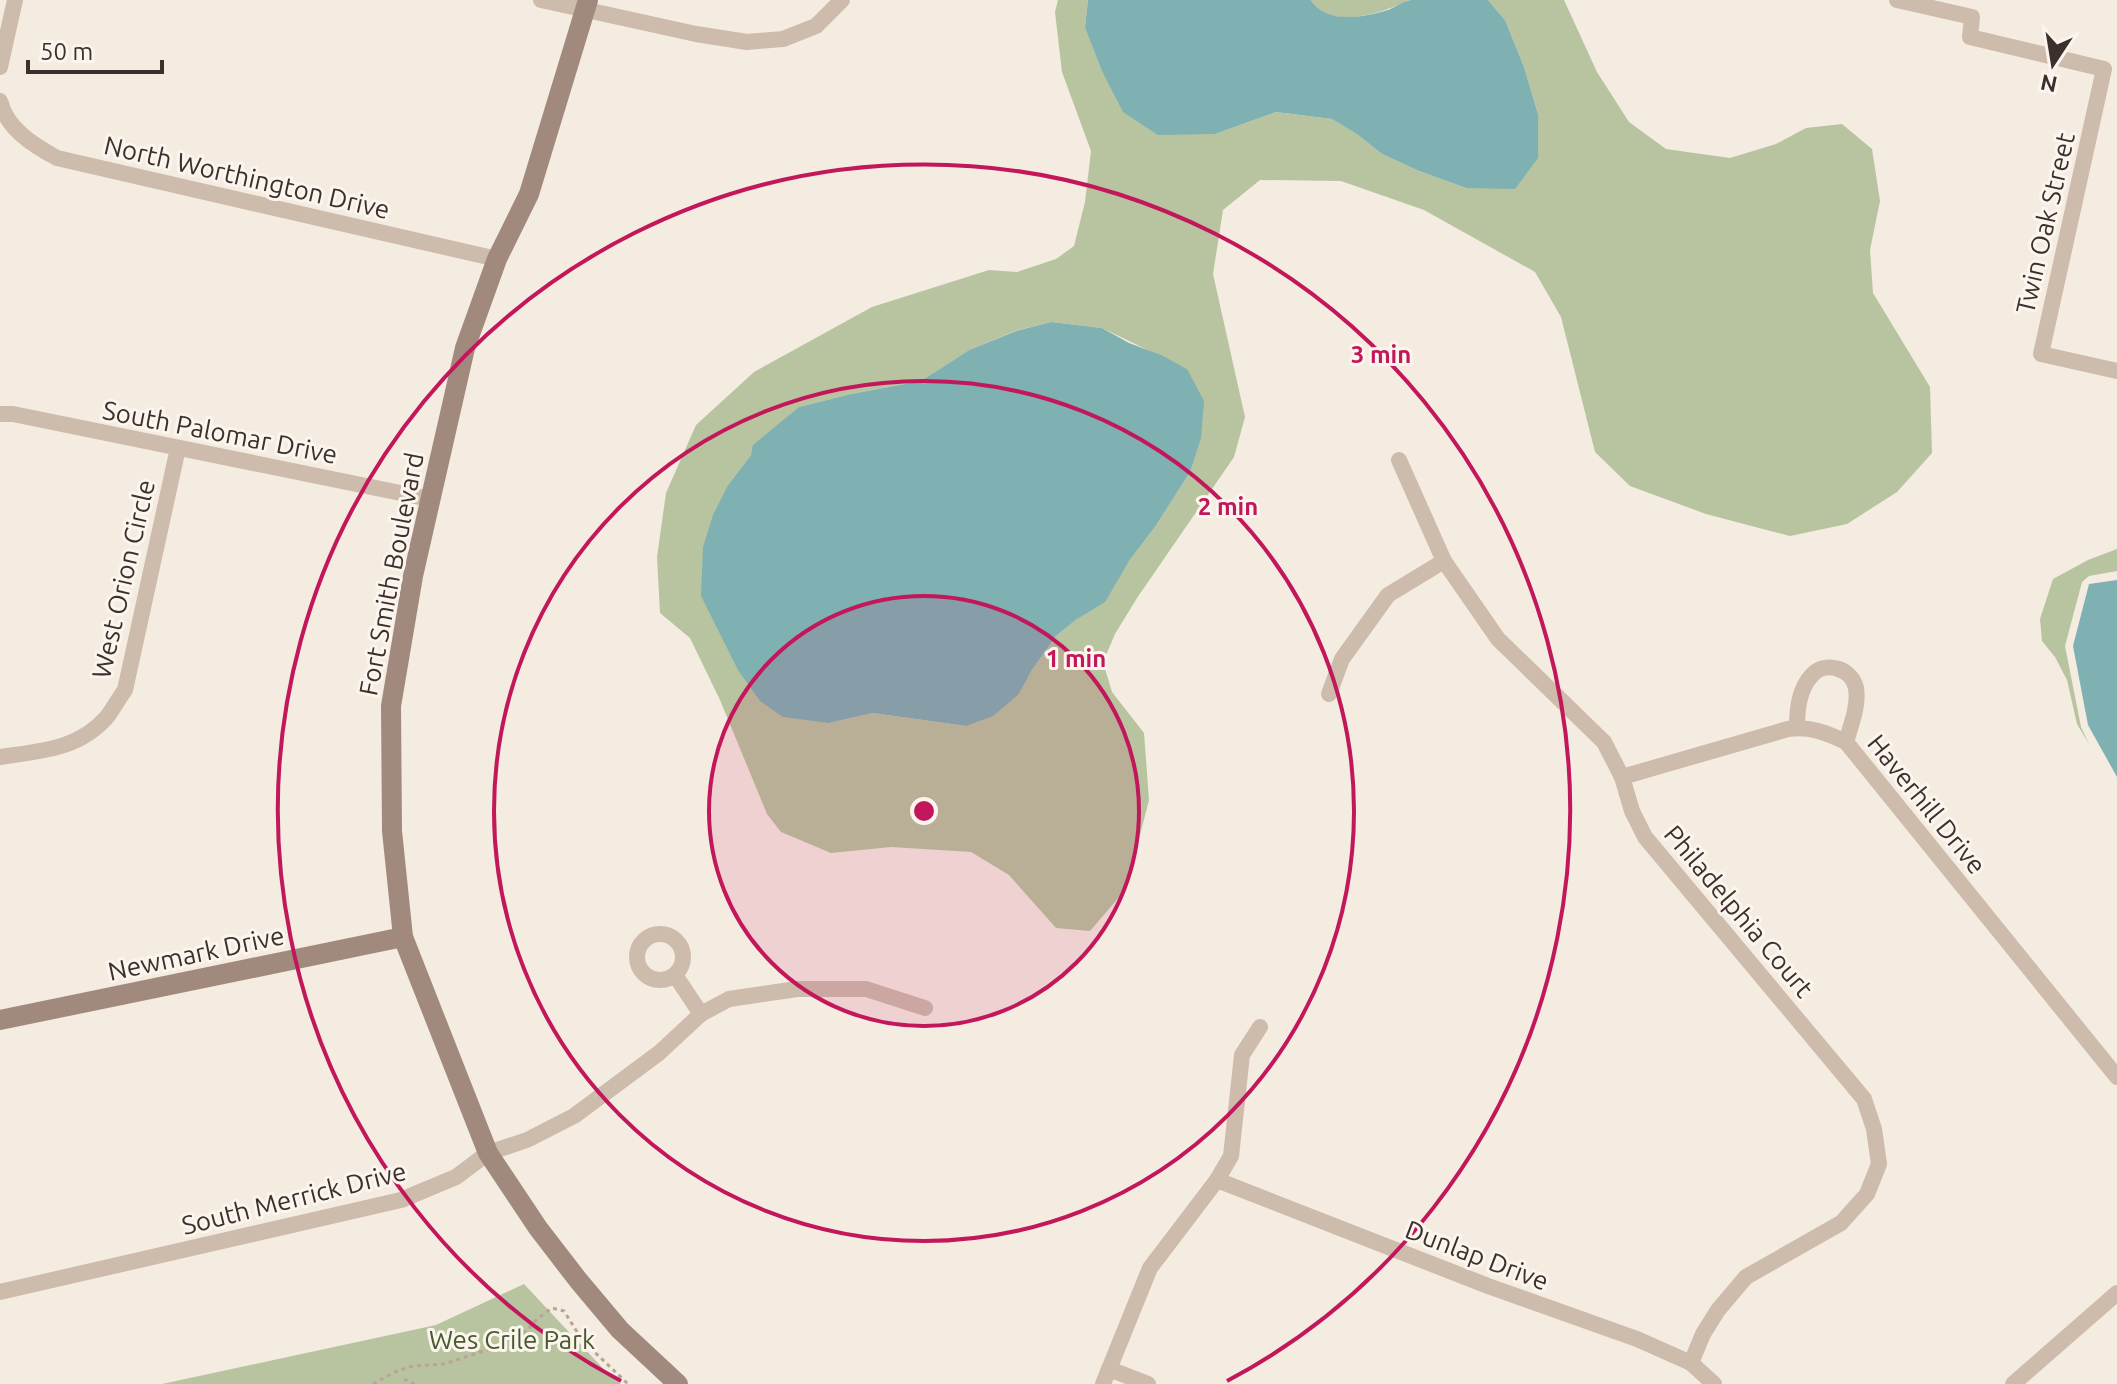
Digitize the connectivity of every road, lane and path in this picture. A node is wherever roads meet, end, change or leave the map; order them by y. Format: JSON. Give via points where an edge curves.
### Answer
{"nodes":[{"id":1,"x":15,"y":0,"type":"edge"},
{"id":2,"x":541,"y":0,"type":"edge"},
{"id":3,"x":842,"y":0,"type":"edge"},
{"id":4,"x":1897,"y":0,"type":"edge"},
{"id":5,"x":586,"y":5,"type":"edge"},
{"id":6,"x":0,"y":67,"type":"edge"},
{"id":7,"x":1,"y":106,"type":"edge"},
{"id":8,"x":497,"y":259,"type":"junction"},
{"id":9,"x":2117,"y":371,"type":"edge"},
{"id":10,"x":0,"y":414,"type":"edge"},
{"id":11,"x":178,"y":448,"type":"junction"},
{"id":12,"x":1399,"y":460,"type":"dead end"},
{"id":13,"x":430,"y":499,"type":"junction"},
{"id":14,"x":1444,"y":561,"type":"junction"},
{"id":15,"x":1329,"y":694,"type":"dead end"},
{"id":16,"x":1797,"y":728,"type":"junction"},
{"id":17,"x":1846,"y":742,"type":"junction"},
{"id":18,"x":0,"y":757,"type":"edge"},
{"id":19,"x":1622,"y":777,"type":"junction"},
{"id":20,"x":403,"y":937,"type":"junction"},
{"id":21,"x":675,"y":975,"type":"dead end"},
{"id":22,"x":925,"y":1008,"type":"dead end"},
{"id":23,"x":701,"y":1014,"type":"junction"},
{"id":24,"x":0,"y":1020,"type":"edge"},
{"id":25,"x":1260,"y":1027,"type":"dead end"},
{"id":26,"x":2117,"y":1077,"type":"edge"},
{"id":27,"x":488,"y":1153,"type":"junction"},
{"id":28,"x":1217,"y":1180,"type":"junction"},
{"id":29,"x":0,"y":1292,"type":"edge"},
{"id":30,"x":2117,"y":1293,"type":"edge"},
{"id":31,"x":1691,"y":1363,"type":"junction"},
{"id":32,"x":1106,"y":1377,"type":"edge"},
{"id":33,"x":404,"y":1379,"type":"dead end"},
{"id":34,"x":373,"y":1384,"type":"edge"},
{"id":35,"x":414,"y":1384,"type":"edge"},
{"id":36,"x":628,"y":1384,"type":"edge"},
{"id":37,"x":678,"y":1384,"type":"edge"},
{"id":38,"x":1148,"y":1384,"type":"edge"},
{"id":39,"x":1714,"y":1384,"type":"edge"},
{"id":40,"x":2013,"y":1384,"type":"edge"}],
"edges":[{"from":1,"to":6,"type":"street"},
{"from":2,"to":5,"type":"street"},
{"from":3,"to":5,"type":"street","via":[[816,26],[783,39],[747,42]]},
{"from":4,"to":9,"type":"street","name":"Twin Oak Street","via":[[1972,17],[1970,37],[2104,69],[2041,354]]},
{"from":5,"to":8,"type":"street","name":"Fort Smith Boulevard","via":[[529,194]]},
{"from":7,"to":8,"type":"street","name":"North Worthington Drive","via":[[27,141],[57,158]]},
{"from":8,"to":13,"type":"street","name":"Fort Smith Boulevard","via":[[465,348]]},
{"from":10,"to":11,"type":"street","name":"South Palomar Drive"},
{"from":11,"to":13,"type":"street","name":"South Palomar Drive"},
{"from":11,"to":18,"type":"street","name":"West Orion Circle","via":[[125,690],[89,733],[64,747]]},
{"from":12,"to":14,"type":"street","name":"Philadelphia Court"},
{"from":13,"to":20,"type":"street","name":"Fort Smith Boulevard","via":[[391,706],[392,831]]},
{"from":14,"to":15,"type":"street","via":[[1388,595],[1342,659]]},
{"from":14,"to":19,"type":"street","name":"Philadelphia Court","via":[[1498,639],[1604,742]]},
{"from":16,"to":17,"type":"street","name":"Haverhill Drive"},
{"from":16,"to":17,"type":"street","via":[[1800,697],[1814,672],[1843,670],[1851,676],[1857,697]]},
{"from":16,"to":19,"type":"street","name":"Haverhill Drive"},
{"from":17,"to":26,"type":"street","name":"Haverhill Drive"},
{"from":19,"to":31,"type":"street","name":"Philadelphia Court","via":[[1645,837],[1864,1099],[1879,1164],[1867,1194],[1841,1223],[1746,1277],[1718,1310]]},
{"from":20,"to":24,"type":"street","name":"Newmark Drive"},
{"from":20,"to":27,"type":"street","name":"Fort Smith Boulevard"},
{"from":21,"to":23,"type":"street"},
{"from":22,"to":23,"type":"street","name":"South Merrick Drive","via":[[866,989],[797,989],[729,999]]},
{"from":23,"to":27,"type":"street","name":"South Merrick Drive","via":[[659,1053],[574,1116]]},
{"from":25,"to":28,"type":"street","via":[[1242,1055],[1231,1156]]},
{"from":27,"to":29,"type":"street","name":"South Merrick Drive","via":[[456,1177],[401,1200]]},
{"from":27,"to":37,"type":"street","name":"Fort Smith Boulevard","via":[[578,1280],[620,1330]]},
{"from":28,"to":31,"type":"street","name":"Dunlap Drive"},
{"from":28,"to":32,"type":"street","via":[[1150,1268]]},
{"from":30,"to":40,"type":"street"},
{"from":31,"to":39,"type":"street","name":"Dunlap Drive"},
{"from":32,"to":38,"type":"street"},
{"from":33,"to":35,"type":"path"},
{"from":34,"to":36,"type":"path","via":[[413,1366],[444,1364],[508,1343],[552,1308],[564,1311],[582,1340]]}]}
